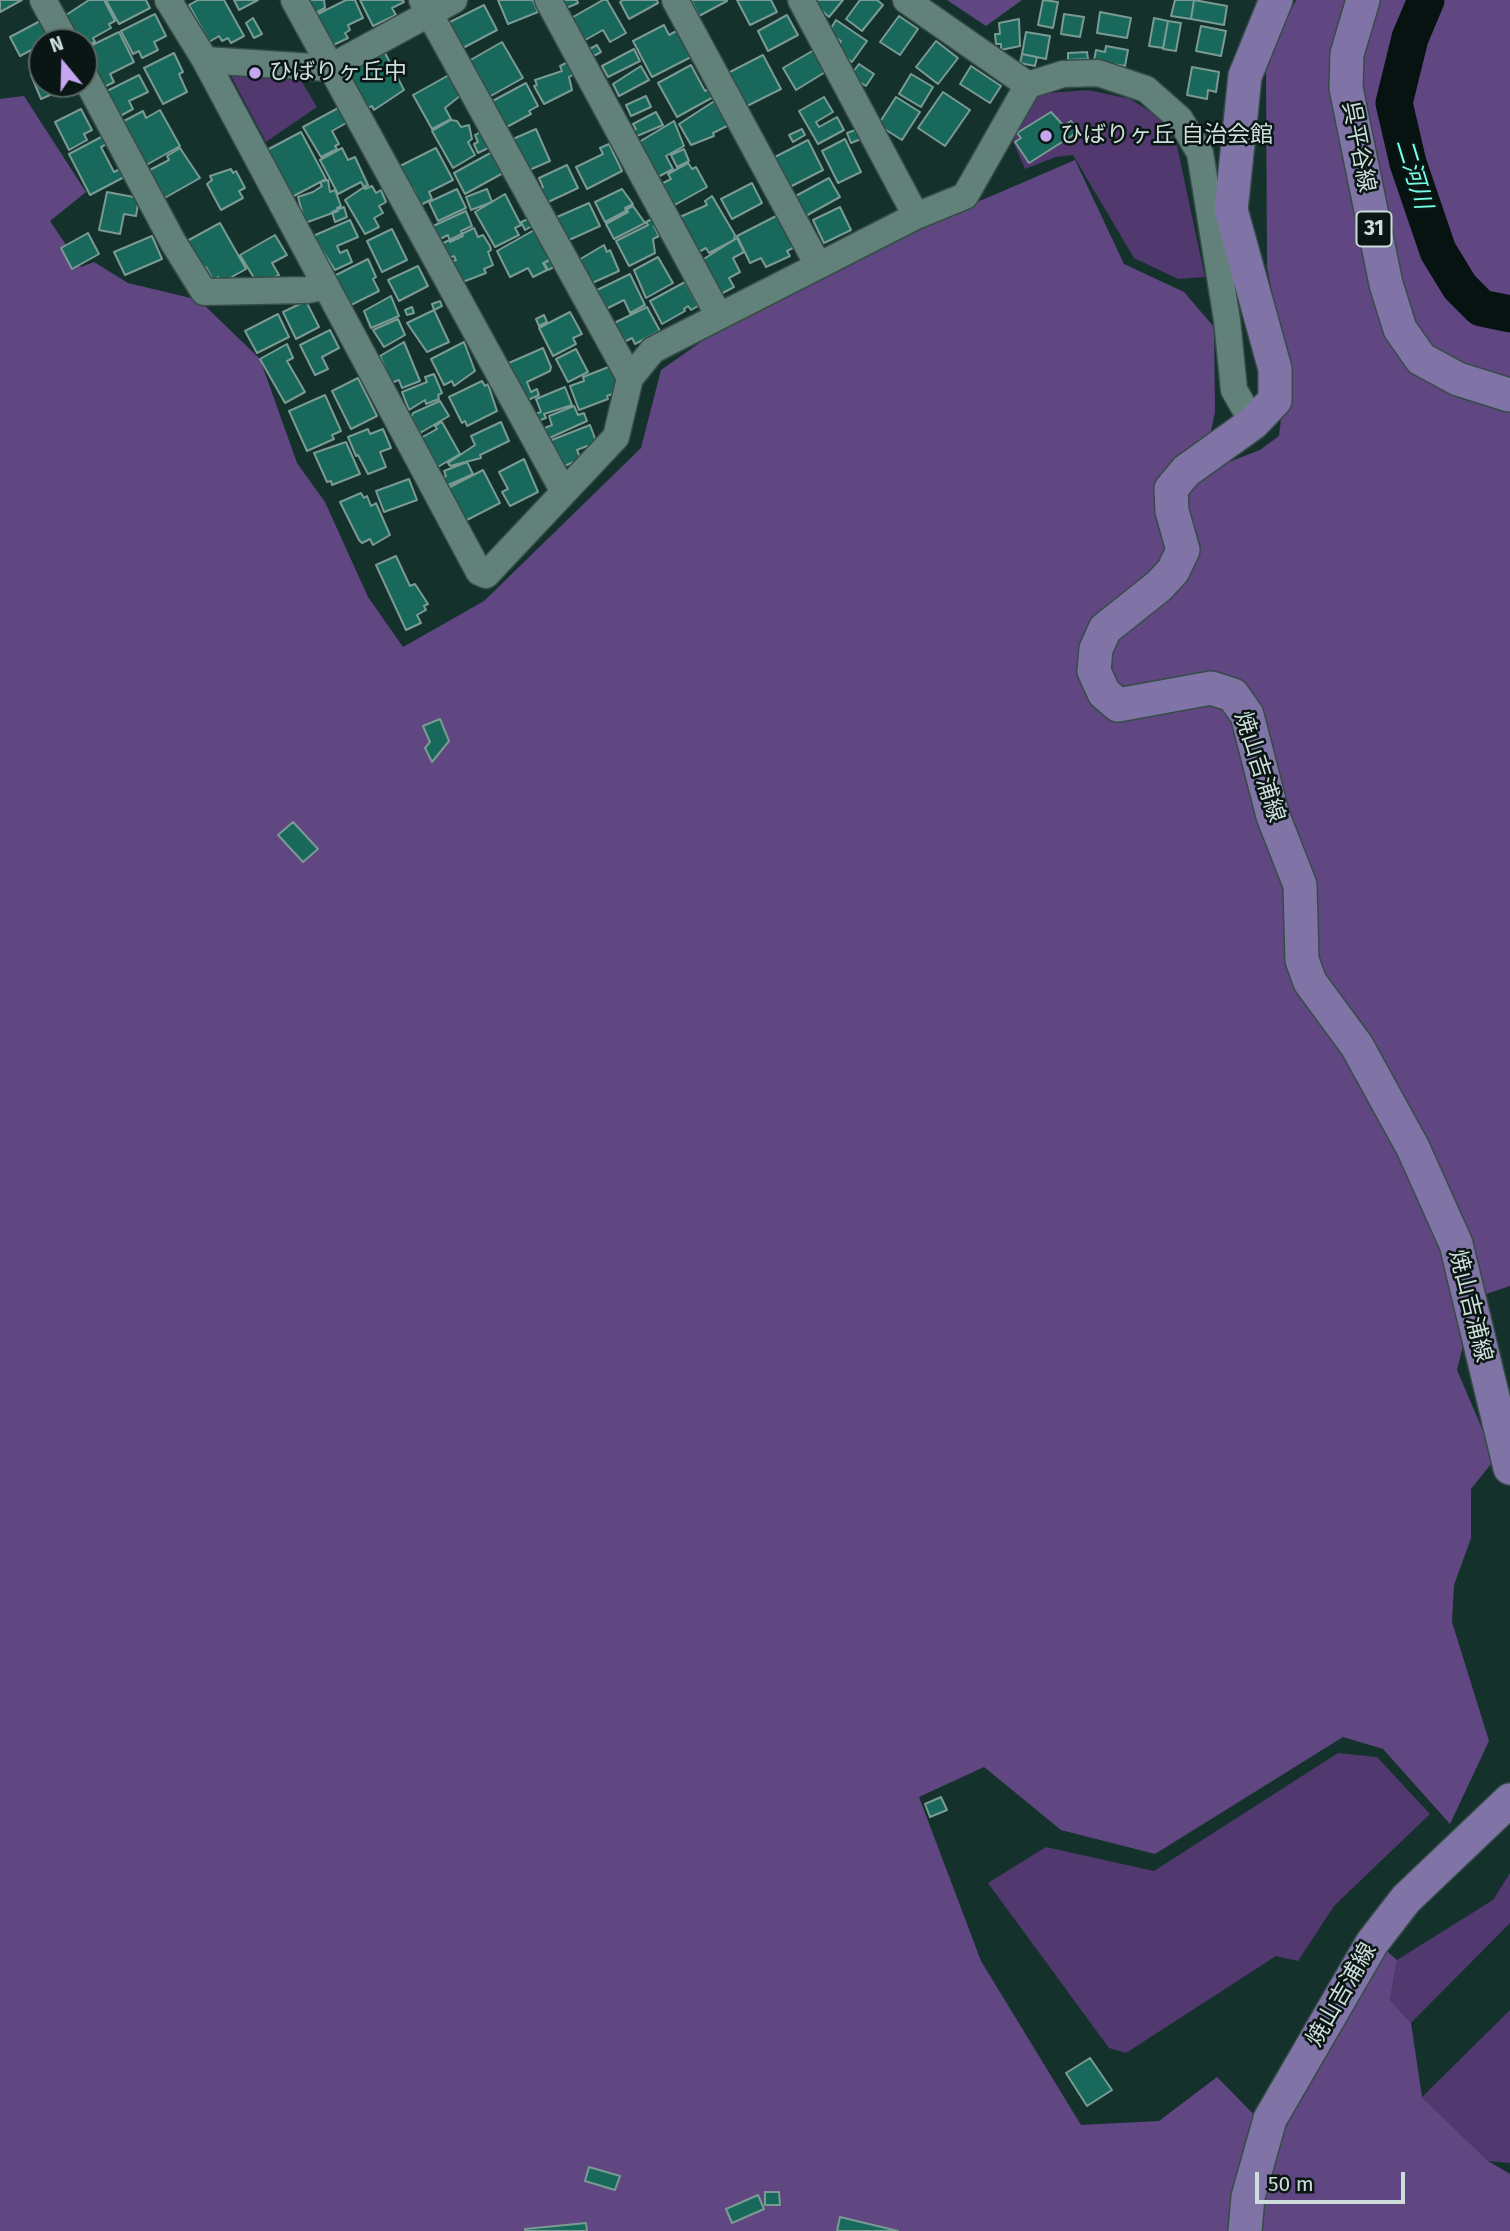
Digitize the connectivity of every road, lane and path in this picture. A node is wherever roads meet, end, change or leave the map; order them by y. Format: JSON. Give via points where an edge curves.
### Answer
{"nodes":[{"id":1,"x":167,"y":0,"type":"edge"},
{"id":2,"x":294,"y":0,"type":"edge"},
{"id":3,"x":454,"y":0,"type":"edge"},
{"id":4,"x":548,"y":0,"type":"edge"},
{"id":5,"x":675,"y":0,"type":"edge"},
{"id":6,"x":801,"y":0,"type":"edge"},
{"id":7,"x":906,"y":0,"type":"edge"},
{"id":8,"x":1276,"y":0,"type":"edge"},
{"id":9,"x":1363,"y":0,"type":"edge"},
{"id":10,"x":54,"y":4,"type":"edge"},
{"id":11,"x":426,"y":6,"type":"edge"},
{"id":12,"x":62,"y":28,"type":"edge"},
{"id":13,"x":205,"y":60,"type":"junction"},
{"id":14,"x":329,"y":68,"type":"junction"},
{"id":15,"x":1028,"y":85,"type":"junction"},
{"id":16,"x":96,"y":98,"type":"edge"},
{"id":17,"x":916,"y":216,"type":"junction"},
{"id":18,"x":818,"y":265,"type":"junction"},
{"id":19,"x":324,"y":287,"type":"junction"},
{"id":20,"x":719,"y":316,"type":"junction"},
{"id":21,"x":630,"y":379,"type":"junction"},
{"id":22,"x":1509,"y":395,"type":"edge"},
{"id":23,"x":1253,"y":424,"type":"junction"},
{"id":24,"x":564,"y":492,"type":"junction"},
{"id":25,"x":1510,"y":1468,"type":"edge"},
{"id":26,"x":1510,"y":1800,"type":"edge"},
{"id":27,"x":1245,"y":2231,"type":"edge"}],
"edges":[{"from":1,"to":13,"type":"street"},
{"from":2,"to":14,"type":"street"},
{"from":3,"to":11,"type":"street"},
{"from":4,"to":20,"type":"street"},
{"from":5,"to":18,"type":"street"},
{"from":6,"to":17,"type":"street"},
{"from":7,"to":15,"type":"street"},
{"from":8,"to":23,"type":"main road","name":"焼山吉浦線","via":[[1245,76],[1231,210],[1275,369],[1275,400]]},
{"from":9,"to":22,"type":"main road","name":"呉平谷線","number":"31","via":[[1347,54],[1346,88],[1386,284],[1400,329],[1421,359],[1458,379]]},
{"from":10,"to":12,"type":"street"},
{"from":11,"to":14,"type":"street"},
{"from":11,"to":21,"type":"street"},
{"from":13,"to":14,"type":"street"},
{"from":13,"to":19,"type":"street"},
{"from":14,"to":24,"type":"street"},
{"from":15,"to":17,"type":"street","via":[[965,196]]},
{"from":15,"to":23,"type":"street","via":[[1063,74],[1098,73],[1146,89],[1180,119],[1200,153],[1234,390]]},
{"from":16,"to":19,"type":"street","via":[[204,292]]},
{"from":17,"to":18,"type":"street"},
{"from":18,"to":20,"type":"street"},
{"from":19,"to":24,"type":"street","via":[[479,572],[486,575]]},
{"from":20,"to":21,"type":"street","via":[[653,350]]},
{"from":21,"to":24,"type":"street","via":[[616,437]]},
{"from":23,"to":25,"type":"main road","name":"焼山吉浦線","via":[[1186,471],[1171,489],[1183,550],[1159,586],[1105,629],[1096,649],[1094,671],[1104,694],[1118,705],[1211,688],[1233,695],[1247,715],[1273,816],[1300,885],[1302,960],[1310,982],[1357,1046],[1413,1148],[1456,1244]]},
{"from":26,"to":27,"type":"main road","name":"焼山吉浦線","via":[[1406,1899],[1372,1943],[1270,2119],[1248,2197]]}]}
